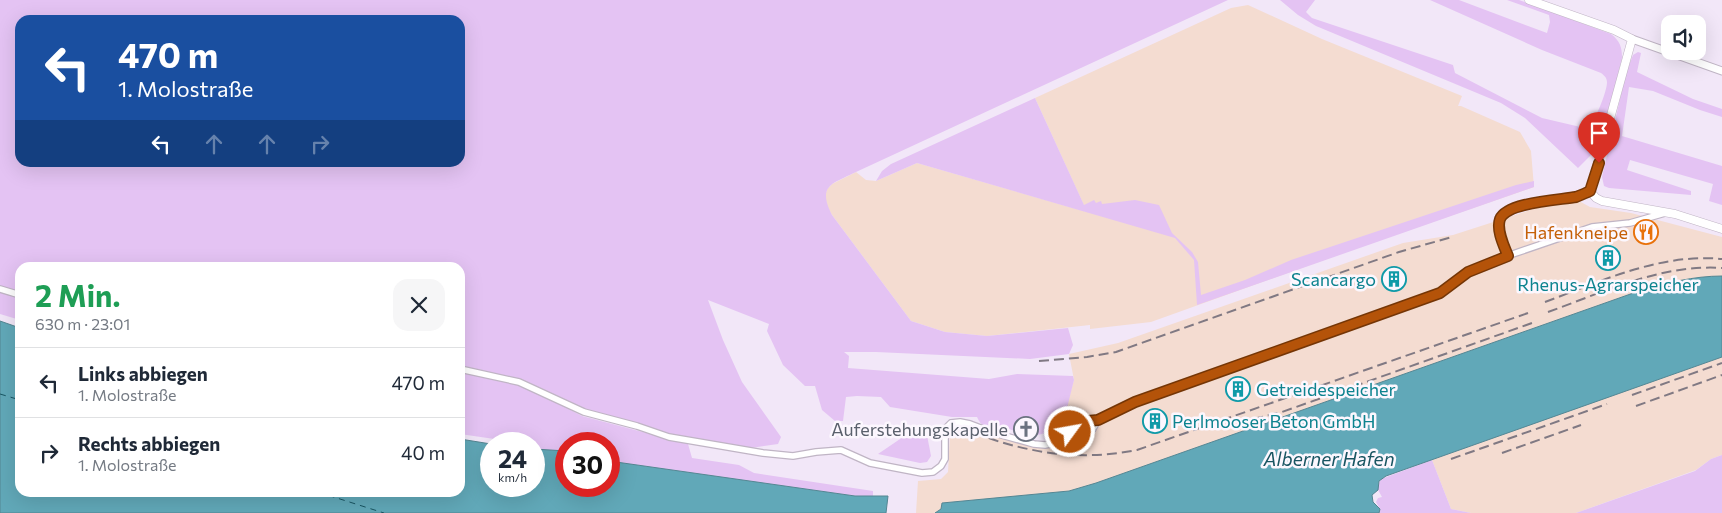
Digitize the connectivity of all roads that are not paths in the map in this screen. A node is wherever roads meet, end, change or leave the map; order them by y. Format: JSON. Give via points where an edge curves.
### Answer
{"nodes":[{"id":1,"x":1529,"y":0,"type":"edge"},
{"id":2,"x":1632,"y":38,"type":"junction"},
{"id":3,"x":1722,"y":71,"type":"edge"},
{"id":4,"x":1590,"y":191,"type":"junction"},
{"id":5,"x":1667,"y":213,"type":"junction"},
{"id":6,"x":1722,"y":229,"type":"edge"},
{"id":7,"x":1508,"y":256,"type":"junction"},
{"id":8,"x":0,"y":289,"type":"edge"},
{"id":9,"x":15,"y":294,"type":"edge"},
{"id":10,"x":465,"y":370,"type":"edge"},
{"id":11,"x":1098,"y":420,"type":"junction"},
{"id":12,"x":1071,"y":436,"type":"junction"}],
"edges":[{"from":1,"to":2,"type":"main road"},
{"from":2,"to":3,"type":"street"},
{"from":2,"to":4,"type":"main road"},
{"from":4,"to":5,"type":"main road","via":[[1602,201]]},
{"from":4,"to":7,"type":"street","via":[[1507,212],[1500,219],[1499,227]]},
{"from":5,"to":6,"type":"main road"},
{"from":5,"to":7,"type":"street","via":[[1630,223],[1592,227]]},
{"from":7,"to":11,"type":"street","via":[[1468,272],[1448,289],[1432,297],[1135,402]]},
{"from":8,"to":9,"type":"street"},
{"from":10,"to":12,"type":"street","via":[[519,382],[584,412],[669,437],[793,456],[841,450],[870,463],[922,473],[933,472],[941,466],[945,433],[952,423],[970,424],[1034,444],[1055,443]]},
{"from":11,"to":12,"type":"street","via":[[1075,424]]},
{"from":11,"to":12,"type":"street","via":[[1088,437],[1078,440]]}]}
